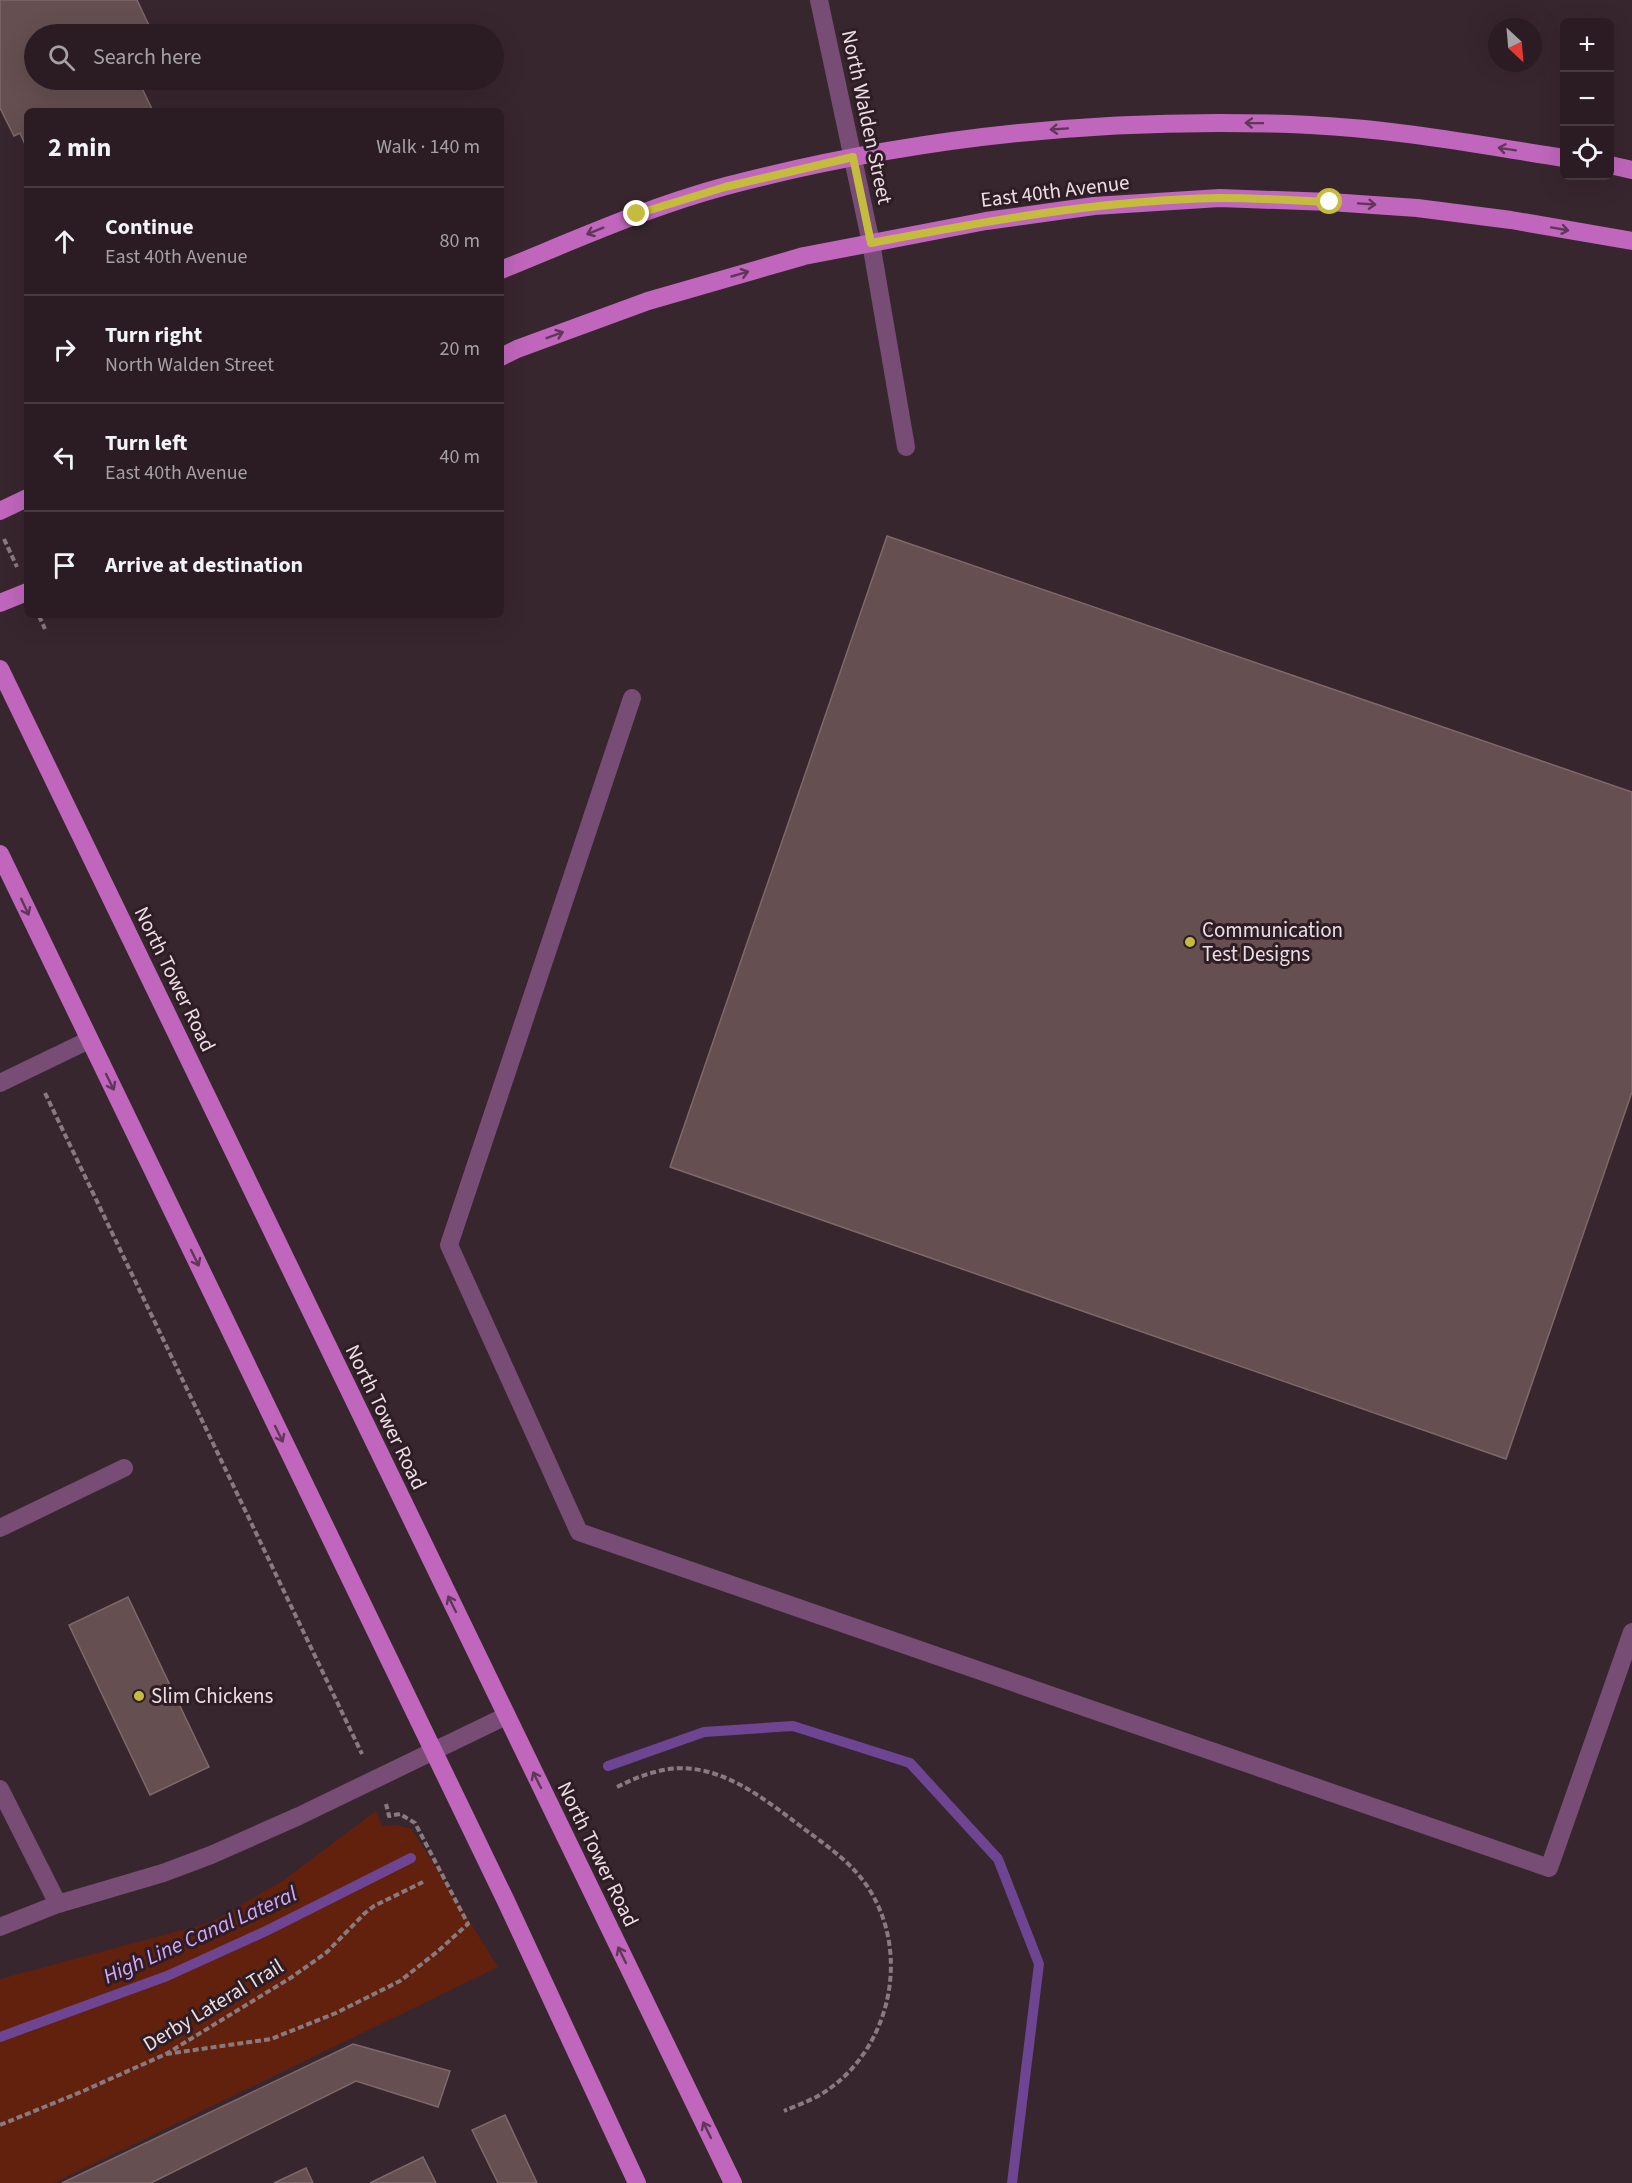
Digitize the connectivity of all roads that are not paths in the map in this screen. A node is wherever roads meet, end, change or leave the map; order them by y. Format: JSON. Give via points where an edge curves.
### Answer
{"nodes":[{"id":1,"x":819,"y":0,"type":"edge"},
{"id":2,"x":853,"y":157,"type":"junction"},
{"id":3,"x":1560,"y":157,"type":"edge"},
{"id":4,"x":1614,"y":166,"type":"edge"},
{"id":5,"x":1632,"y":170,"type":"edge"},
{"id":6,"x":1632,"y":242,"type":"edge"},
{"id":7,"x":871,"y":243,"type":"junction"},
{"id":8,"x":504,"y":269,"type":"edge"},
{"id":9,"x":504,"y":356,"type":"edge"},
{"id":10,"x":906,"y":447,"type":"dead end"},
{"id":11,"x":24,"y":499,"type":"edge"},
{"id":12,"x":0,"y":511,"type":"edge"},
{"id":13,"x":24,"y":593,"type":"edge"},
{"id":14,"x":0,"y":603,"type":"edge"},
{"id":15,"x":0,"y":669,"type":"edge"},
{"id":16,"x":633,"y":698,"type":"dead end"},
{"id":17,"x":0,"y":854,"type":"edge"},
{"id":18,"x":89,"y":1040,"type":"junction"},
{"id":19,"x":0,"y":1083,"type":"edge"},
{"id":20,"x":124,"y":1468,"type":"dead end"},
{"id":21,"x":0,"y":1528,"type":"edge"},
{"id":22,"x":1632,"y":1632,"type":"edge"},
{"id":23,"x":506,"y":1716,"type":"junction"},
{"id":24,"x":433,"y":1752,"type":"junction"},
{"id":25,"x":0,"y":1789,"type":"edge"},
{"id":26,"x":58,"y":1904,"type":"junction"},
{"id":27,"x":0,"y":1927,"type":"edge"},
{"id":28,"x":637,"y":2183,"type":"edge"},
{"id":29,"x":733,"y":2183,"type":"edge"}],
"edges":[{"from":1,"to":2,"type":"street","name":"North Walden Street"},
{"from":3,"to":2,"type":"main road","one_way":true,"via":[[1404,133],[1225,123],[1029,131]]},
{"from":2,"to":7,"type":"street","name":"North Walden Street"},
{"from":2,"to":8,"type":"main road","one_way":true,"via":[[725,187],[637,214]]},
{"from":4,"to":5,"type":"main road"},
{"from":7,"to":6,"type":"main road","name":"East 40th Avenue","one_way":true,"via":[[1083,207],[1220,198],[1417,208]]},
{"from":9,"to":7,"type":"main road","name":"East 40th Avenue","one_way":true,"via":[[648,301],[804,256]]},
{"from":7,"to":10,"type":"street","name":"North Walden Street"},
{"from":11,"to":12,"type":"main road"},
{"from":13,"to":14,"type":"main road"},
{"from":23,"to":15,"type":"main road","name":"North Tower Road","one_way":true},
{"from":16,"to":22,"type":"street","via":[[449,1245],[579,1532],[1549,1868]]},
{"from":17,"to":18,"type":"main road","one_way":true},
{"from":18,"to":19,"type":"street"},
{"from":18,"to":24,"type":"main road","one_way":true},
{"from":20,"to":21,"type":"street"},
{"from":23,"to":24,"type":"street"},
{"from":29,"to":23,"type":"main road","name":"North Tower Road","one_way":true},
{"from":24,"to":26,"type":"street","via":[[212,1855]]},
{"from":24,"to":28,"type":"main road"},
{"from":25,"to":26,"type":"street"},
{"from":26,"to":27,"type":"street"}]}
